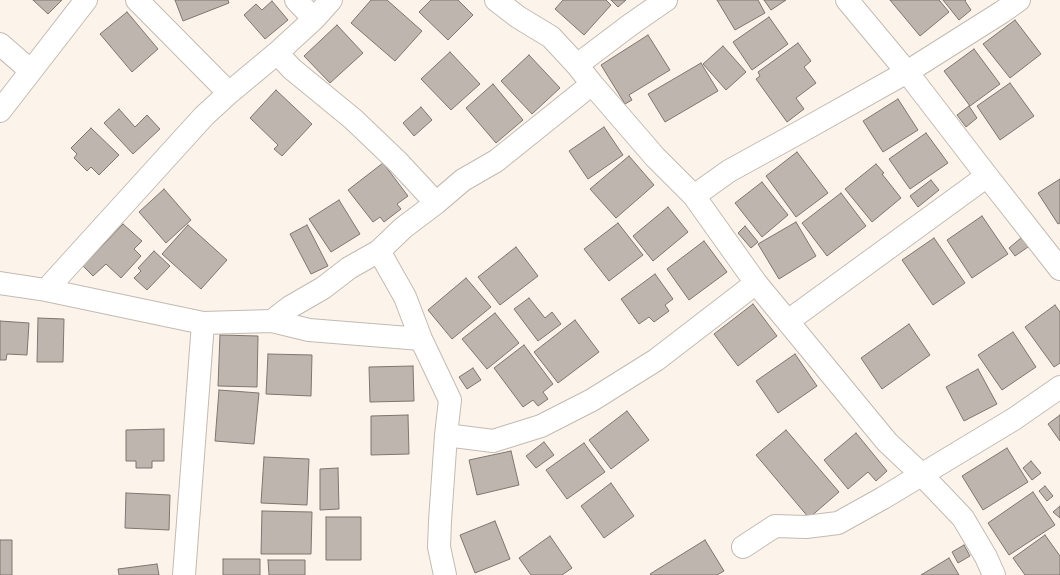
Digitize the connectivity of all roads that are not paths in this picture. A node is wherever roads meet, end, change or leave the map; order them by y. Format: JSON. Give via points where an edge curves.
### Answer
{"nodes":[{"id":1,"x":86,"y":0,"type":"edge"},
{"id":2,"x":136,"y":0,"type":"edge"},
{"id":3,"x":296,"y":0,"type":"edge"},
{"id":4,"x":332,"y":0,"type":"edge"},
{"id":5,"x":496,"y":0,"type":"edge"},
{"id":6,"x":666,"y":0,"type":"edge"},
{"id":7,"x":847,"y":0,"type":"edge"},
{"id":8,"x":1019,"y":0,"type":"edge"},
{"id":9,"x":314,"y":19,"type":"junction"},
{"id":10,"x":0,"y":44,"type":"edge"},
{"id":11,"x":277,"y":53,"type":"junction"},
{"id":12,"x":577,"y":65,"type":"junction"},
{"id":13,"x":31,"y":70,"type":"junction"},
{"id":14,"x":907,"y":72,"type":"junction"},
{"id":15,"x":592,"y":84,"type":"junction"},
{"id":16,"x":229,"y":93,"type":"junction"},
{"id":17,"x":0,"y":112,"type":"edge"},
{"id":18,"x":986,"y":176,"type":"junction"},
{"id":19,"x":694,"y":196,"type":"junction"},
{"id":20,"x":436,"y":203,"type":"junction"},
{"id":21,"x":380,"y":251,"type":"junction"},
{"id":22,"x":1060,"y":268,"type":"edge"},
{"id":23,"x":0,"y":283,"type":"edge"},
{"id":24,"x":756,"y":283,"type":"junction"},
{"id":25,"x":46,"y":290,"type":"junction"},
{"id":26,"x":272,"y":321,"type":"junction"},
{"id":27,"x":788,"y":321,"type":"junction"},
{"id":28,"x":203,"y":323,"type":"junction"},
{"id":29,"x":421,"y":339,"type":"junction"},
{"id":30,"x":1060,"y":387,"type":"edge"},
{"id":31,"x":446,"y":435,"type":"junction"},
{"id":32,"x":921,"y":474,"type":"junction"},
{"id":33,"x":743,"y":547,"type":"dead end"},
{"id":34,"x":184,"y":575,"type":"edge"},
{"id":35,"x":445,"y":575,"type":"edge"},
{"id":36,"x":994,"y":575,"type":"edge"}],
"edges":[{"from":1,"to":13,"type":"street"},
{"from":2,"to":16,"type":"street"},
{"from":3,"to":9,"type":"street"},
{"from":4,"to":9,"type":"street"},
{"from":5,"to":12,"type":"street","via":[[551,38]]},
{"from":6,"to":12,"type":"street"},
{"from":7,"to":14,"type":"street"},
{"from":8,"to":14,"type":"street"},
{"from":9,"to":11,"type":"street"},
{"from":10,"to":13,"type":"street"},
{"from":11,"to":16,"type":"street"},
{"from":11,"to":20,"type":"street","via":[[398,162]]},
{"from":12,"to":15,"type":"street"},
{"from":13,"to":17,"type":"street"},
{"from":14,"to":18,"type":"street"},
{"from":14,"to":19,"type":"street","via":[[729,171]]},
{"from":15,"to":19,"type":"street","via":[[655,157]]},
{"from":15,"to":20,"type":"street","via":[[496,161],[463,180]]},
{"from":16,"to":25,"type":"street","via":[[204,116]]},
{"from":18,"to":22,"type":"street"},
{"from":18,"to":27,"type":"street"},
{"from":19,"to":24,"type":"street"},
{"from":20,"to":21,"type":"street","via":[[402,228]]},
{"from":21,"to":26,"type":"street","via":[[349,268]]},
{"from":21,"to":29,"type":"street","via":[[405,296]]},
{"from":23,"to":25,"type":"street"},
{"from":24,"to":27,"type":"street"},
{"from":24,"to":31,"type":"street","via":[[656,360],[592,400],[541,426],[492,441]]},
{"from":25,"to":28,"type":"street"},
{"from":26,"to":28,"type":"street"},
{"from":26,"to":29,"type":"street","via":[[309,330]]},
{"from":27,"to":32,"type":"street","via":[[887,442]]},
{"from":28,"to":34,"type":"street"},
{"from":29,"to":31,"type":"street","via":[[450,400]]},
{"from":30,"to":32,"type":"street","via":[[1014,419]]},
{"from":31,"to":35,"type":"street","via":[[439,547]]},
{"from":32,"to":33,"type":"street","via":[[838,523],[806,527],[775,526]]},
{"from":32,"to":36,"type":"street","via":[[963,518]]}]}
